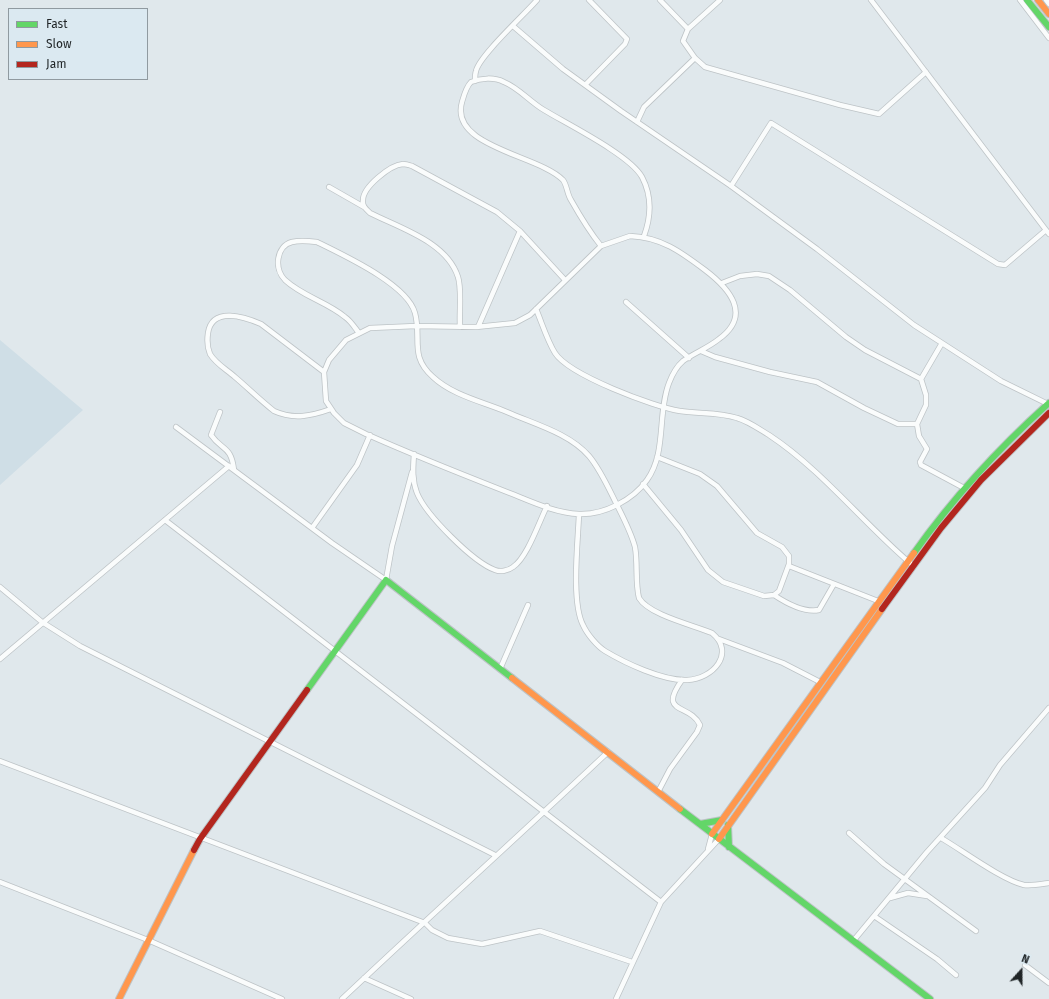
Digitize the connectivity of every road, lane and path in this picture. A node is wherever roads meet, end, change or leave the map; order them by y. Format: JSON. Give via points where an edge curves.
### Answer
{"nodes":[{"id":1,"x":537,"y":0,"type":"edge"},
{"id":2,"x":589,"y":0,"type":"edge"},
{"id":3,"x":660,"y":0,"type":"edge"},
{"id":4,"x":720,"y":0,"type":"edge"},
{"id":5,"x":871,"y":0,"type":"edge"},
{"id":6,"x":1020,"y":0,"type":"edge"},
{"id":7,"x":1028,"y":0,"type":"edge"},
{"id":8,"x":1038,"y":0,"type":"edge"},
{"id":9,"x":1046,"y":0,"type":"edge"},
{"id":10,"x":1049,"y":4,"type":"edge"},
{"id":11,"x":1049,"y":14,"type":"edge"},
{"id":12,"x":513,"y":26,"type":"junction"},
{"id":13,"x":1049,"y":27,"type":"edge"},
{"id":14,"x":688,"y":29,"type":"junction"},
{"id":15,"x":1049,"y":38,"type":"edge"},
{"id":16,"x":695,"y":58,"type":"junction"},
{"id":17,"x":926,"y":72,"type":"junction"},
{"id":18,"x":475,"y":81,"type":"junction"},
{"id":19,"x":586,"y":84,"type":"junction"},
{"id":20,"x":637,"y":122,"type":"junction"},
{"id":21,"x":731,"y":186,"type":"junction"},
{"id":22,"x":329,"y":187,"type":"dead end"},
{"id":23,"x":364,"y":207,"type":"junction"},
{"id":24,"x":520,"y":231,"type":"junction"},
{"id":25,"x":1048,"y":232,"type":"edge"},
{"id":26,"x":644,"y":236,"type":"junction"},
{"id":27,"x":601,"y":246,"type":"junction"},
{"id":28,"x":565,"y":280,"type":"junction"},
{"id":29,"x":722,"y":283,"type":"junction"},
{"id":30,"x":626,"y":302,"type":"dead end"},
{"id":31,"x":536,"y":309,"type":"junction"},
{"id":32,"x":416,"y":326,"type":"junction"},
{"id":33,"x":460,"y":326,"type":"junction"},
{"id":34,"x":478,"y":327,"type":"junction"},
{"id":35,"x":359,"y":333,"type":"junction"},
{"id":36,"x":942,"y":343,"type":"junction"},
{"id":37,"x":701,"y":351,"type":"junction"},
{"id":38,"x":689,"y":358,"type":"junction"},
{"id":39,"x":324,"y":372,"type":"junction"},
{"id":40,"x":921,"y":379,"type":"junction"},
{"id":41,"x":1049,"y":404,"type":"edge"},
{"id":42,"x":664,"y":408,"type":"junction"},
{"id":43,"x":331,"y":409,"type":"junction"},
{"id":44,"x":220,"y":412,"type":"dead end"},
{"id":45,"x":1049,"y":413,"type":"edge"},
{"id":46,"x":917,"y":424,"type":"junction"},
{"id":47,"x":176,"y":427,"type":"dead end"},
{"id":48,"x":370,"y":435,"type":"junction"},
{"id":49,"x":414,"y":454,"type":"junction"},
{"id":50,"x":656,"y":457,"type":"junction"},
{"id":51,"x":229,"y":466,"type":"junction"},
{"id":52,"x":234,"y":470,"type":"junction"},
{"id":53,"x":412,"y":472,"type":"junction"},
{"id":54,"x":643,"y":484,"type":"junction"},
{"id":55,"x":964,"y":488,"type":"junction"},
{"id":56,"x":617,"y":505,"type":"junction"},
{"id":57,"x":546,"y":506,"type":"junction"},
{"id":58,"x":579,"y":514,"type":"junction"},
{"id":59,"x":165,"y":520,"type":"junction"},
{"id":60,"x":312,"y":528,"type":"junction"},
{"id":61,"x":906,"y":560,"type":"junction"},
{"id":62,"x":788,"y":566,"type":"junction"},
{"id":63,"x":913,"y":566,"type":"junction"},
{"id":64,"x":386,"y":580,"type":"junction"},
{"id":65,"x":834,"y":584,"type":"junction"},
{"id":66,"x":0,"y":586,"type":"edge"},
{"id":67,"x":774,"y":595,"type":"junction"},
{"id":68,"x":878,"y":601,"type":"junction"},
{"id":69,"x":528,"y":605,"type":"dead end"},
{"id":70,"x":42,"y":622,"type":"junction"},
{"id":71,"x":719,"y":639,"type":"junction"},
{"id":72,"x":335,"y":650,"type":"junction"},
{"id":73,"x":0,"y":659,"type":"edge"},
{"id":74,"x":500,"y":669,"type":"junction"},
{"id":75,"x":682,"y":680,"type":"junction"},
{"id":76,"x":820,"y":682,"type":"junction"},
{"id":77,"x":1049,"y":708,"type":"edge"},
{"id":78,"x":796,"y":716,"type":"junction"},
{"id":79,"x":802,"y":720,"type":"junction"},
{"id":80,"x":268,"y":742,"type":"junction"},
{"id":81,"x":608,"y":752,"type":"junction"},
{"id":82,"x":0,"y":761,"type":"edge"},
{"id":83,"x":658,"y":792,"type":"junction"},
{"id":84,"x":545,"y":811,"type":"junction"},
{"id":85,"x":722,"y":820,"type":"junction"},
{"id":86,"x":700,"y":824,"type":"junction"},
{"id":87,"x":728,"y":825,"type":"junction"},
{"id":88,"x":849,"y":833,"type":"dead end"},
{"id":89,"x":712,"y":834,"type":"junction"},
{"id":90,"x":941,"y":838,"type":"junction"},
{"id":91,"x":200,"y":839,"type":"junction"},
{"id":92,"x":719,"y":839,"type":"junction"},
{"id":93,"x":729,"y":847,"type":"junction"},
{"id":94,"x":708,"y":851,"type":"junction"},
{"id":95,"x":495,"y":855,"type":"junction"},
{"id":96,"x":906,"y":878,"type":"junction"},
{"id":97,"x":0,"y":882,"type":"edge"},
{"id":98,"x":1049,"y":883,"type":"edge"},
{"id":99,"x":928,"y":896,"type":"junction"},
{"id":100,"x":890,"y":898,"type":"junction"},
{"id":101,"x":661,"y":902,"type":"junction"},
{"id":102,"x":874,"y":916,"type":"junction"},
{"id":103,"x":425,"y":923,"type":"junction"},
{"id":104,"x":976,"y":931,"type":"dead end"},
{"id":105,"x":148,"y":940,"type":"junction"},
{"id":106,"x":854,"y":940,"type":"junction"},
{"id":107,"x":632,"y":962,"type":"junction"},
{"id":108,"x":1025,"y":965,"type":"dead end"},
{"id":109,"x":956,"y":975,"type":"dead end"},
{"id":110,"x":364,"y":978,"type":"junction"},
{"id":111,"x":1049,"y":983,"type":"edge"},
{"id":112,"x":119,"y":999,"type":"edge"},
{"id":113,"x":282,"y":999,"type":"edge"},
{"id":114,"x":342,"y":999,"type":"edge"},
{"id":115,"x":411,"y":999,"type":"edge"},
{"id":116,"x":616,"y":999,"type":"edge"},
{"id":117,"x":930,"y":999,"type":"edge"}],
"edges":[{"from":1,"to":12,"type":"street"},
{"from":2,"to":19,"type":"street","via":[[627,39]]},
{"from":3,"to":14,"type":"street"},
{"from":4,"to":14,"type":"street"},
{"from":5,"to":17,"type":"street"},
{"from":6,"to":15,"type":"street"},
{"from":7,"to":13,"type":"main road"},
{"from":8,"to":11,"type":"main road"},
{"from":9,"to":10,"type":"street"},
{"from":12,"to":18,"type":"street","via":[[504,33],[476,70]]},
{"from":12,"to":19,"type":"street","via":[[563,69]]},
{"from":14,"to":16,"type":"street","via":[[684,41]]},
{"from":16,"to":17,"type":"street","via":[[705,67],[730,75],[879,114]]},
{"from":16,"to":20,"type":"street","via":[[644,107]]},
{"from":17,"to":25,"type":"street"},
{"from":18,"to":26,"type":"street","via":[[492,78],[504,82],[635,168],[642,177],[649,204],[648,224]]},
{"from":18,"to":27,"type":"street","via":[[469,84],[461,104],[461,118],[465,127],[484,141],[549,170],[564,181],[570,198],[590,233]]},
{"from":19,"to":20,"type":"street"},
{"from":20,"to":21,"type":"street"},
{"from":21,"to":25,"type":"street","via":[[771,123],[998,264],[1005,265]]},
{"from":21,"to":36,"type":"street","via":[[914,325]]},
{"from":22,"to":23,"type":"street"},
{"from":23,"to":24,"type":"street","via":[[366,190],[380,176],[402,164],[412,166],[497,212]]},
{"from":23,"to":33,"type":"street","via":[[370,213],[424,239],[444,254],[453,265],[459,278]]},
{"from":24,"to":28,"type":"street"},
{"from":24,"to":34,"type":"street"},
{"from":26,"to":27,"type":"street","via":[[630,236]]},
{"from":26,"to":29,"type":"street","via":[[673,247]]},
{"from":27,"to":28,"type":"street"},
{"from":28,"to":31,"type":"street"},
{"from":29,"to":37,"type":"street","via":[[735,306],[736,320],[720,339]]},
{"from":29,"to":40,"type":"street","via":[[740,276],[769,276],[865,350]]},
{"from":30,"to":38,"type":"street"},
{"from":31,"to":34,"type":"street","via":[[514,323]]},
{"from":31,"to":42,"type":"street","via":[[556,354],[562,360],[619,392]]},
{"from":32,"to":33,"type":"street"},
{"from":32,"to":35,"type":"street","via":[[370,328]]},
{"from":32,"to":35,"type":"street","via":[[411,303],[403,292],[391,283],[317,242],[291,242],[283,248],[278,258],[277,269],[284,279],[346,317]]},
{"from":32,"to":56,"type":"street","via":[[417,353],[420,361],[434,378],[460,393],[576,444],[600,472]]},
{"from":33,"to":34,"type":"street"},
{"from":35,"to":39,"type":"street","via":[[346,340],[335,351]]},
{"from":36,"to":40,"type":"street"},
{"from":36,"to":41,"type":"street","via":[[1001,381]]},
{"from":37,"to":38,"type":"street"},
{"from":37,"to":46,"type":"street","via":[[770,372],[817,382],[898,424]]},
{"from":38,"to":42,"type":"street","via":[[676,369],[668,385]]},
{"from":39,"to":43,"type":"street","via":[[326,401]]},
{"from":39,"to":43,"type":"street","via":[[251,319],[224,316],[214,320],[209,328],[207,341],[210,353],[217,363],[274,411],[283,416],[296,417],[312,416]]},
{"from":40,"to":46,"type":"street","via":[[926,405]]},
{"from":41,"to":55,"type":"main road","via":[[1012,437]]},
{"from":42,"to":50,"type":"street"},
{"from":42,"to":61,"type":"street","via":[[738,418],[769,436],[795,454]]},
{"from":43,"to":48,"type":"street","via":[[344,423]]},
{"from":44,"to":52,"type":"street","via":[[211,435],[228,450]]},
{"from":45,"to":63,"type":"main road","via":[[981,480]]},
{"from":46,"to":55,"type":"street","via":[[918,436],[927,449],[920,459],[921,465]]},
{"from":47,"to":51,"type":"street"},
{"from":48,"to":49,"type":"street"},
{"from":48,"to":60,"type":"street","via":[[357,465]]},
{"from":49,"to":53,"type":"street"},
{"from":49,"to":57,"type":"street"},
{"from":50,"to":54,"type":"street","via":[[654,466]]},
{"from":50,"to":62,"type":"street","via":[[700,474],[717,486],[757,533],[782,547],[789,556]]},
{"from":51,"to":52,"type":"street"},
{"from":51,"to":59,"type":"street"},
{"from":52,"to":60,"type":"street"},
{"from":53,"to":57,"type":"street","via":[[417,494],[430,514],[448,534],[486,566],[497,570],[513,567],[521,559]]},
{"from":53,"to":64,"type":"street","via":[[392,546]]},
{"from":54,"to":56,"type":"street"},
{"from":54,"to":67,"type":"street","via":[[681,530],[708,570],[723,582],[764,596]]},
{"from":55,"to":61,"type":"main road"},
{"from":56,"to":58,"type":"street","via":[[597,512]]},
{"from":56,"to":71,"type":"street","via":[[637,557],[638,593],[641,602],[657,612],[712,633]]},
{"from":57,"to":58,"type":"street"},
{"from":58,"to":75,"type":"street","via":[[578,594],[583,626],[604,650],[632,664]]},
{"from":59,"to":70,"type":"street"},
{"from":59,"to":72,"type":"street"},
{"from":60,"to":64,"type":"street"},
{"from":61,"to":63,"type":"street"},
{"from":61,"to":68,"type":"main road"},
{"from":62,"to":65,"type":"street"},
{"from":62,"to":67,"type":"street","via":[[779,591]]},
{"from":63,"to":79,"type":"main road"},
{"from":64,"to":72,"type":"main road"},
{"from":64,"to":74,"type":"main road"},
{"from":65,"to":67,"type":"street","via":[[819,610],[791,605]]},
{"from":65,"to":68,"type":"street"},
{"from":66,"to":70,"type":"street"},
{"from":68,"to":76,"type":"main road"},
{"from":69,"to":74,"type":"street"},
{"from":70,"to":73,"type":"street"},
{"from":70,"to":80,"type":"street","via":[[80,646]]},
{"from":71,"to":75,"type":"street","via":[[723,650],[718,665],[700,678]]},
{"from":71,"to":76,"type":"street","via":[[783,663]]},
{"from":72,"to":80,"type":"main road"},
{"from":72,"to":84,"type":"street"},
{"from":74,"to":81,"type":"main road"},
{"from":75,"to":83,"type":"street","via":[[673,691],[672,699],[675,705],[700,725],[670,769]]},
{"from":76,"to":78,"type":"main road"},
{"from":77,"to":90,"type":"street"},
{"from":78,"to":79,"type":"main road"},
{"from":78,"to":85,"type":"main road"},
{"from":79,"to":87,"type":"main road"},
{"from":80,"to":91,"type":"main road"},
{"from":80,"to":95,"type":"street"},
{"from":81,"to":83,"type":"main road"},
{"from":81,"to":84,"type":"street"},
{"from":82,"to":91,"type":"street"},
{"from":83,"to":86,"type":"main road"},
{"from":84,"to":95,"type":"street"},
{"from":84,"to":101,"type":"street"},
{"from":85,"to":86,"type":"main road"},
{"from":85,"to":89,"type":"main road"},
{"from":86,"to":89,"type":"main road"},
{"from":87,"to":92,"type":"main road"},
{"from":87,"to":93,"type":"main road"},
{"from":88,"to":96,"type":"street","via":[[884,864]]},
{"from":89,"to":92,"type":"main road"},
{"from":89,"to":94,"type":"street"},
{"from":90,"to":96,"type":"street"},
{"from":90,"to":98,"type":"street","via":[[1016,882],[1026,885]]},
{"from":91,"to":103,"type":"street"},
{"from":91,"to":105,"type":"main road"},
{"from":92,"to":93,"type":"main road"},
{"from":92,"to":94,"type":"street"},
{"from":93,"to":106,"type":"main road"},
{"from":94,"to":101,"type":"street"},
{"from":95,"to":103,"type":"street"},
{"from":96,"to":99,"type":"street"},
{"from":96,"to":100,"type":"street"},
{"from":97,"to":105,"type":"street"},
{"from":99,"to":100,"type":"street","via":[[908,893]]},
{"from":99,"to":104,"type":"street"},
{"from":100,"to":102,"type":"street"},
{"from":101,"to":107,"type":"street"},
{"from":102,"to":106,"type":"street"},
{"from":102,"to":109,"type":"street"},
{"from":103,"to":107,"type":"street","via":[[432,930],[448,938],[482,944],[540,931]]},
{"from":103,"to":110,"type":"street"},
{"from":105,"to":112,"type":"main road"},
{"from":105,"to":113,"type":"street"},
{"from":106,"to":117,"type":"main road"},
{"from":107,"to":116,"type":"street"},
{"from":108,"to":111,"type":"street"},
{"from":110,"to":114,"type":"street"},
{"from":110,"to":115,"type":"street"}]}
